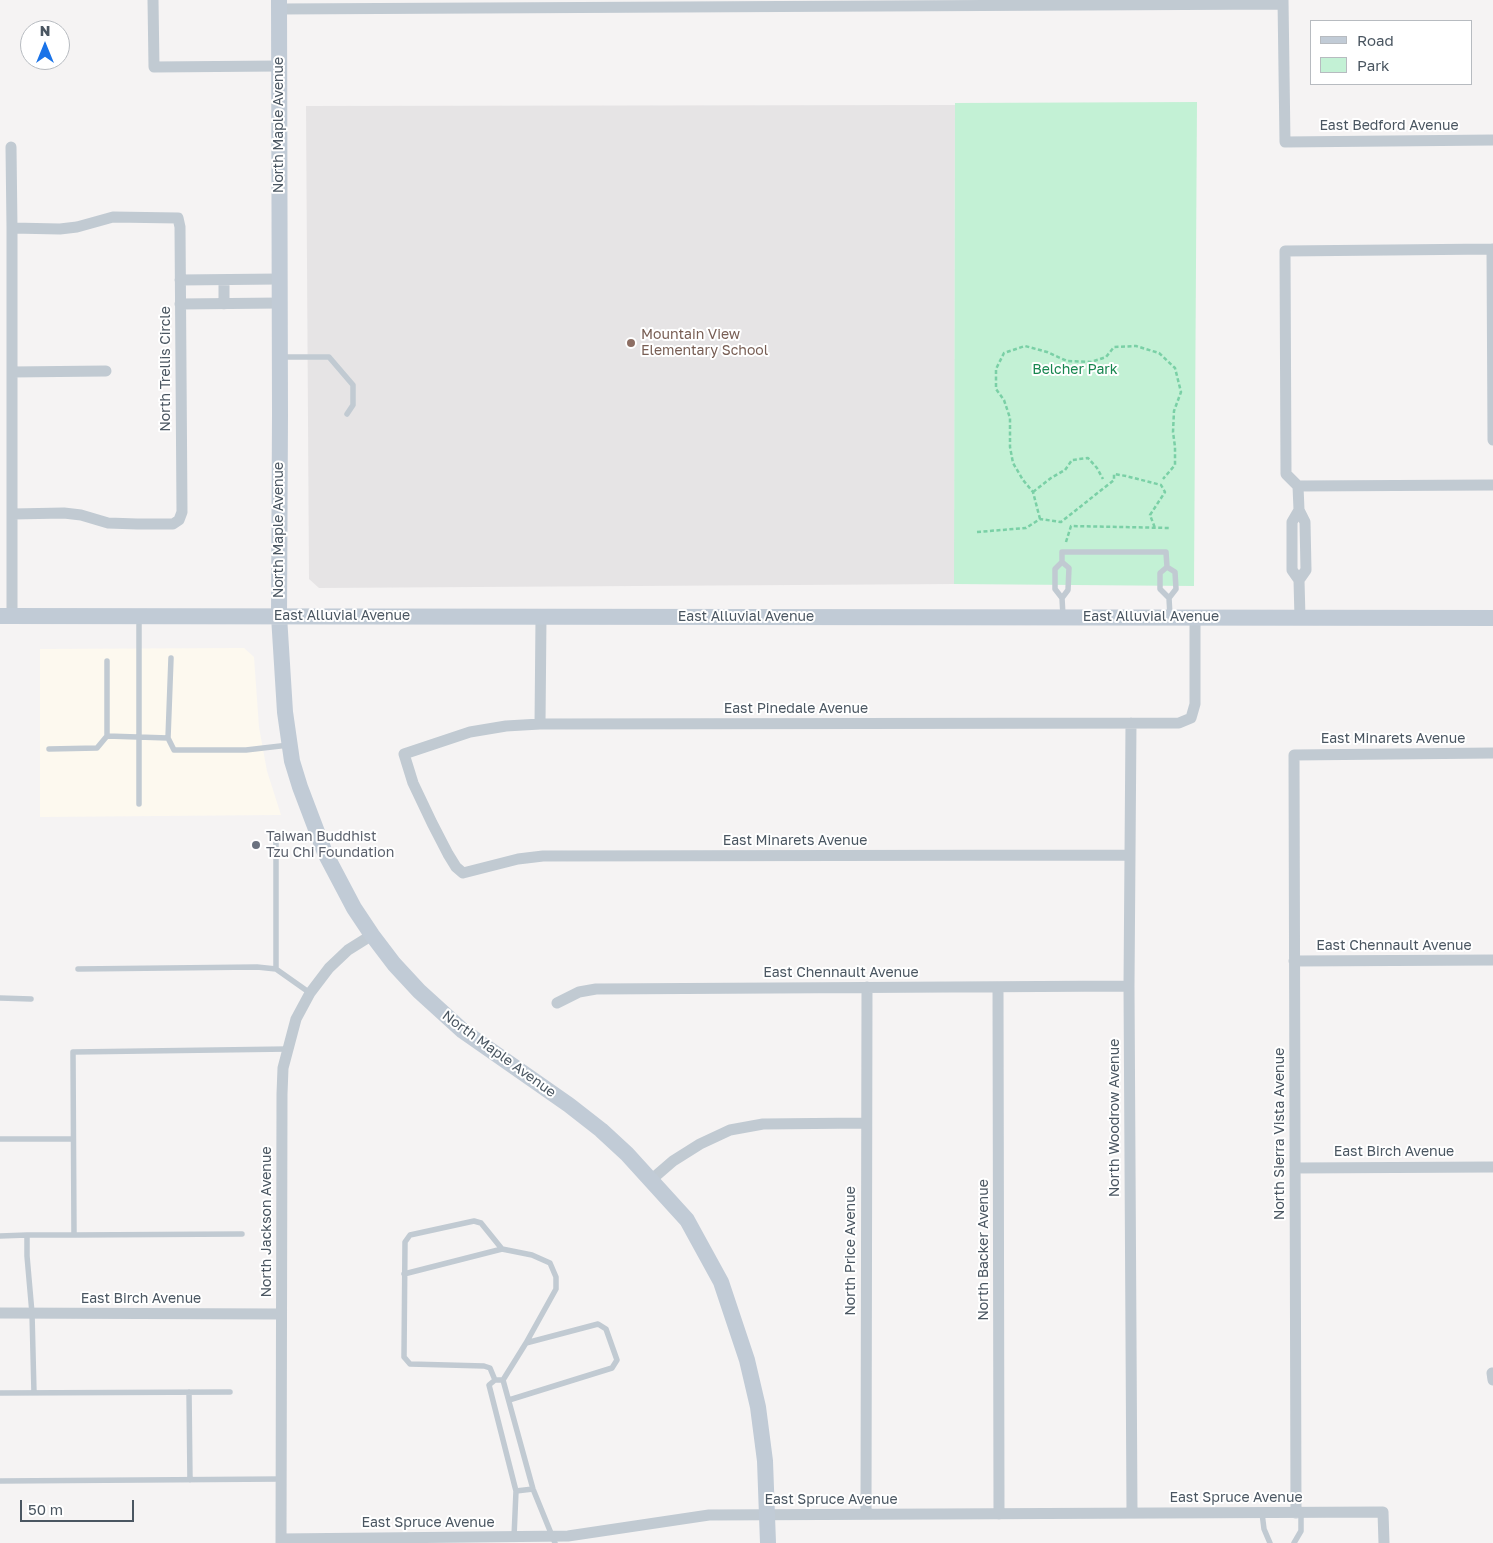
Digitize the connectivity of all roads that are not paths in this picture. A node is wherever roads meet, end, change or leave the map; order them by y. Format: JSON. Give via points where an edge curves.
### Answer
{"nodes":[{"id":1,"x":153,"y":0,"type":"edge"},
{"id":2,"x":1283,"y":2,"type":"edge"},
{"id":3,"x":1102,"y":3,"type":"edge"},
{"id":4,"x":279,"y":4,"type":"edge"},
{"id":5,"x":279,"y":66,"type":"junction"},
{"id":6,"x":1493,"y":140,"type":"edge"},
{"id":7,"x":11,"y":147,"type":"dead end"},
{"id":8,"x":12,"y":228,"type":"junction"},
{"id":9,"x":1492,"y":249,"type":"edge"},
{"id":10,"x":280,"y":279,"type":"junction"},
{"id":11,"x":180,"y":280,"type":"junction"},
{"id":12,"x":224,"y":280,"type":"junction"},
{"id":13,"x":280,"y":303,"type":"junction"},
{"id":14,"x":180,"y":304,"type":"junction"},
{"id":15,"x":224,"y":304,"type":"junction"},
{"id":16,"x":280,"y":357,"type":"junction"},
{"id":17,"x":106,"y":371,"type":"dead end"},
{"id":18,"x":12,"y":372,"type":"junction"},
{"id":19,"x":347,"y":414,"type":"dead end"},
{"id":20,"x":1493,"y":440,"type":"edge"},
{"id":21,"x":1493,"y":485,"type":"edge"},
{"id":22,"x":1298,"y":486,"type":"junction"},
{"id":23,"x":13,"y":514,"type":"junction"},
{"id":24,"x":1062,"y":562,"type":"junction"},
{"id":25,"x":1167,"y":567,"type":"junction"},
{"id":26,"x":1062,"y":598,"type":"junction"},
{"id":27,"x":1169,"y":598,"type":"junction"},
{"id":28,"x":6,"y":616,"type":"edge"},
{"id":29,"x":139,"y":616,"type":"junction"},
{"id":30,"x":279,"y":616,"type":"junction"},
{"id":31,"x":1063,"y":617,"type":"junction"},
{"id":32,"x":1170,"y":617,"type":"junction"},
{"id":33,"x":1195,"y":617,"type":"junction"},
{"id":34,"x":540,"y":618,"type":"junction"},
{"id":35,"x":1300,"y":618,"type":"junction"},
{"id":36,"x":1493,"y":618,"type":"edge"},
{"id":37,"x":171,"y":658,"type":"dead end"},
{"id":38,"x":107,"y":662,"type":"dead end"},
{"id":39,"x":1131,"y":723,"type":"junction"},
{"id":40,"x":540,"y":724,"type":"junction"},
{"id":41,"x":107,"y":736,"type":"junction"},
{"id":42,"x":139,"y":736,"type":"junction"},
{"id":43,"x":168,"y":738,"type":"junction"},
{"id":44,"x":289,"y":745,"type":"junction"},
{"id":45,"x":49,"y":749,"type":"dead end"},
{"id":46,"x":1493,"y":753,"type":"edge"},
{"id":47,"x":1294,"y":755,"type":"joint"},
{"id":48,"x":139,"y":804,"type":"dead end"},
{"id":49,"x":276,"y":835,"type":"dead end"},
{"id":50,"x":1130,"y":855,"type":"junction"},
{"id":51,"x":463,"y":873,"type":"joint"},
{"id":52,"x":372,"y":935,"type":"junction"},
{"id":53,"x":1493,"y":960,"type":"edge"},
{"id":54,"x":1294,"y":961,"type":"junction"},
{"id":55,"x":78,"y":968,"type":"dead end"},
{"id":56,"x":276,"y":969,"type":"junction"},
{"id":57,"x":1129,"y":986,"type":"junction"},
{"id":58,"x":867,"y":987,"type":"junction"},
{"id":59,"x":998,"y":987,"type":"junction"},
{"id":60,"x":310,"y":993,"type":"junction"},
{"id":61,"x":0,"y":998,"type":"edge"},
{"id":62,"x":31,"y":999,"type":"dead end"},
{"id":63,"x":556,"y":1003,"type":"dead end"},
{"id":64,"x":288,"y":1049,"type":"junction"},
{"id":65,"x":866,"y":1123,"type":"junction"},
{"id":66,"x":74,"y":1139,"type":"junction"},
{"id":67,"x":0,"y":1140,"type":"edge"},
{"id":68,"x":1493,"y":1167,"type":"edge"},
{"id":69,"x":1295,"y":1168,"type":"junction"},
{"id":70,"x":651,"y":1180,"type":"junction"},
{"id":71,"x":242,"y":1234,"type":"dead end"},
{"id":72,"x":74,"y":1235,"type":"junction"},
{"id":73,"x":0,"y":1236,"type":"edge"},
{"id":74,"x":27,"y":1236,"type":"junction"},
{"id":75,"x":502,"y":1249,"type":"junction"},
{"id":76,"x":404,"y":1274,"type":"junction"},
{"id":77,"x":0,"y":1313,"type":"edge"},
{"id":78,"x":32,"y":1313,"type":"junction"},
{"id":79,"x":281,"y":1314,"type":"junction"},
{"id":80,"x":526,"y":1342,"type":"junction"},
{"id":81,"x":495,"y":1380,"type":"junction"},
{"id":82,"x":503,"y":1380,"type":"junction"},
{"id":83,"x":189,"y":1392,"type":"junction"},
{"id":84,"x":230,"y":1392,"type":"dead end"},
{"id":85,"x":0,"y":1393,"type":"edge"},
{"id":86,"x":34,"y":1393,"type":"junction"},
{"id":87,"x":509,"y":1400,"type":"junction"},
{"id":88,"x":281,"y":1479,"type":"junction"},
{"id":89,"x":190,"y":1480,"type":"junction"},
{"id":90,"x":0,"y":1481,"type":"edge"},
{"id":91,"x":533,"y":1489,"type":"junction"},
{"id":92,"x":516,"y":1491,"type":"junction"},
{"id":93,"x":1262,"y":1513,"type":"junction"},
{"id":94,"x":1298,"y":1513,"type":"junction"},
{"id":95,"x":866,"y":1514,"type":"junction"},
{"id":96,"x":999,"y":1514,"type":"junction"},
{"id":97,"x":1132,"y":1514,"type":"junction"},
{"id":98,"x":768,"y":1515,"type":"junction"},
{"id":99,"x":514,"y":1537,"type":"junction"},
{"id":100,"x":554,"y":1540,"type":"edge"},
{"id":101,"x":281,"y":1541,"type":"edge"},
{"id":102,"x":768,"y":1543,"type":"edge"},
{"id":103,"x":1270,"y":1543,"type":"edge"},
{"id":104,"x":1294,"y":1543,"type":"edge"},
{"id":105,"x":1384,"y":1543,"type":"edge"}],
"edges":[{"from":1,"to":5,"type":"street","via":[[154,67]]},
{"from":2,"to":3,"type":"street"},
{"from":2,"to":6,"type":"street","name":"East Bedford Avenue","via":[[1285,142]]},
{"from":3,"to":4,"type":"street"},
{"from":4,"to":5,"type":"street","name":"North Maple Avenue"},
{"from":5,"to":10,"type":"street","name":"North Maple Avenue"},
{"from":7,"to":8,"type":"street"},
{"from":8,"to":11,"type":"street","name":"North Trellis Circle","via":[[60,229],[113,217],[178,218]]},
{"from":8,"to":18,"type":"street"},
{"from":9,"to":20,"type":"street"},
{"from":9,"to":22,"type":"street","via":[[1285,251],[1286,474]]},
{"from":10,"to":12,"type":"street"},
{"from":10,"to":13,"type":"street","name":"North Maple Avenue"},
{"from":11,"to":12,"type":"street"},
{"from":11,"to":14,"type":"street","name":"North Trellis Circle"},
{"from":12,"to":15,"type":"street"},
{"from":13,"to":15,"type":"street"},
{"from":13,"to":16,"type":"street","name":"North Maple Avenue"},
{"from":14,"to":15,"type":"street"},
{"from":14,"to":23,"type":"street","name":"North Trellis Circle","via":[[182,512],[179,520],[173,524],[137,524],[64,513]]},
{"from":16,"to":19,"type":"lane","via":[[329,357],[353,385],[353,405]]},
{"from":16,"to":30,"type":"street","name":"North Maple Avenue"},
{"from":17,"to":18,"type":"street"},
{"from":18,"to":23,"type":"street"},
{"from":21,"to":22,"type":"street"},
{"from":22,"to":35,"type":"street","via":[[1299,510],[1292,522],[1292,570],[1299,580]]},
{"from":23,"to":28,"type":"street","via":[[13,583]]},
{"from":24,"to":25,"type":"lane","via":[[1062,552],[1166,552]]},
{"from":24,"to":26,"type":"lane","via":[[1069,568],[1068,590]]},
{"from":24,"to":26,"type":"lane","via":[[1055,568],[1055,590]]},
{"from":25,"to":27,"type":"lane","via":[[1175,572],[1176,589]]},
{"from":25,"to":27,"type":"lane","via":[[1160,573],[1160,589]]},
{"from":26,"to":31,"type":"lane"},
{"from":27,"to":32,"type":"lane"},
{"from":28,"to":29,"type":"street","name":"East Alluvial Avenue"},
{"from":29,"to":30,"type":"street","name":"East Alluvial Avenue"},
{"from":29,"to":42,"type":"lane"},
{"from":30,"to":34,"type":"street","name":"East Alluvial Avenue"},
{"from":30,"to":44,"type":"street","name":"North Maple Avenue"},
{"from":31,"to":32,"type":"street","name":"East Alluvial Avenue"},
{"from":31,"to":34,"type":"street","name":"East Alluvial Avenue"},
{"from":32,"to":33,"type":"street","name":"East Alluvial Avenue"},
{"from":33,"to":35,"type":"street","name":"East Alluvial Avenue"},
{"from":33,"to":39,"type":"street","name":"East Pinedale Avenue","via":[[1195,704],[1191,718],[1179,723]]},
{"from":34,"to":40,"type":"street"},
{"from":35,"to":36,"type":"street","name":"East Alluvial Avenue"},
{"from":37,"to":43,"type":"lane"},
{"from":38,"to":41,"type":"lane"},
{"from":39,"to":40,"type":"street","name":"East Pinedale Avenue"},
{"from":39,"to":50,"type":"street","name":"North Woodrow Avenue"},
{"from":40,"to":51,"type":"street","name":"East Pinedale Avenue","via":[[470,732],[404,754],[413,783],[432,822],[448,854]]},
{"from":41,"to":42,"type":"lane"},
{"from":41,"to":45,"type":"lane","via":[[98,748]]},
{"from":42,"to":43,"type":"lane"},
{"from":42,"to":48,"type":"lane"},
{"from":43,"to":44,"type":"lane","via":[[174,750],[246,750]]},
{"from":44,"to":52,"type":"street","name":"North Maple Avenue","via":[[300,788],[325,853]]},
{"from":46,"to":47,"type":"street","name":"East Minarets Avenue"},
{"from":47,"to":54,"type":"street","name":"North Sierra Vista Avenue"},
{"from":49,"to":56,"type":"lane"},
{"from":50,"to":51,"type":"street","name":"East Minarets Avenue","via":[[543,856]]},
{"from":50,"to":57,"type":"street","name":"North Woodrow Avenue"},
{"from":52,"to":60,"type":"street","name":"North Jackson Avenue","via":[[348,950]]},
{"from":52,"to":70,"type":"street","name":"North Maple Avenue","via":[[394,964],[440,1012],[601,1130]]},
{"from":53,"to":54,"type":"street","name":"East Chennault Avenue"},
{"from":54,"to":69,"type":"street","name":"North Sierra Vista Avenue"},
{"from":55,"to":56,"type":"lane","via":[[257,966]]},
{"from":56,"to":60,"type":"lane"},
{"from":57,"to":59,"type":"street","name":"East Chennault Avenue"},
{"from":57,"to":97,"type":"street","name":"North Woodrow Avenue"},
{"from":58,"to":59,"type":"street","name":"East Chennault Avenue"},
{"from":58,"to":63,"type":"street","name":"East Chennault Avenue","via":[[596,989],[579,992]]},
{"from":58,"to":65,"type":"street","name":"North Price Avenue"},
{"from":59,"to":96,"type":"street","name":"North Backer Avenue"},
{"from":60,"to":64,"type":"street","name":"North Jackson Avenue","via":[[296,1019]]},
{"from":61,"to":62,"type":"lane"},
{"from":64,"to":66,"type":"lane","via":[[73,1052]]},
{"from":64,"to":79,"type":"street","name":"North Jackson Avenue","via":[[282,1094]]},
{"from":65,"to":70,"type":"street","via":[[763,1124],[730,1130],[700,1144]]},
{"from":65,"to":95,"type":"street","name":"North Price Avenue"},
{"from":66,"to":67,"type":"lane"},
{"from":66,"to":72,"type":"lane"},
{"from":68,"to":69,"type":"street","name":"East Birch Avenue"},
{"from":69,"to":94,"type":"street","name":"North Sierra Vista Avenue"},
{"from":70,"to":98,"type":"street","name":"North Maple Avenue","via":[[688,1220],[720,1282],[758,1407]]},
{"from":71,"to":72,"type":"lane"},
{"from":72,"to":74,"type":"lane"},
{"from":73,"to":74,"type":"lane"},
{"from":74,"to":78,"type":"lane"},
{"from":75,"to":76,"type":"lane"},
{"from":75,"to":76,"type":"lane","via":[[481,1223],[474,1220],[410,1235],[405,1242]]},
{"from":75,"to":80,"type":"lane","via":[[532,1255],[550,1263],[556,1277],[556,1289]]},
{"from":76,"to":81,"type":"lane","via":[[404,1357],[410,1364],[484,1366],[490,1368]]},
{"from":77,"to":78,"type":"street","name":"East Birch Avenue"},
{"from":78,"to":79,"type":"street","name":"East Birch Avenue"},
{"from":78,"to":86,"type":"lane"},
{"from":79,"to":88,"type":"street","name":"North Jackson Avenue"},
{"from":80,"to":82,"type":"lane"},
{"from":80,"to":87,"type":"lane","via":[[598,1324],[606,1329],[617,1360],[612,1368]]},
{"from":81,"to":82,"type":"lane"},
{"from":81,"to":92,"type":"lane","via":[[488,1385]]},
{"from":82,"to":87,"type":"lane"},
{"from":83,"to":84,"type":"lane"},
{"from":83,"to":86,"type":"lane"},
{"from":83,"to":89,"type":"lane"},
{"from":85,"to":86,"type":"lane"},
{"from":87,"to":91,"type":"lane"},
{"from":88,"to":89,"type":"lane"},
{"from":88,"to":101,"type":"street","name":"North Jackson Avenue"},
{"from":89,"to":90,"type":"lane"},
{"from":91,"to":92,"type":"lane"},
{"from":91,"to":100,"type":"lane"},
{"from":92,"to":99,"type":"lane"},
{"from":93,"to":94,"type":"street","name":"East Spruce Avenue"},
{"from":93,"to":97,"type":"street","name":"East Spruce Avenue"},
{"from":93,"to":103,"type":"lane"},
{"from":94,"to":104,"type":"lane","via":[[1301,1531]]},
{"from":94,"to":105,"type":"street","name":"East Spruce Avenue","via":[[1383,1512]]},
{"from":95,"to":96,"type":"street","name":"East Spruce Avenue"},
{"from":95,"to":98,"type":"street","name":"East Spruce Avenue"},
{"from":96,"to":97,"type":"street","name":"East Spruce Avenue"},
{"from":98,"to":100,"type":"street","name":"East Spruce Avenue","via":[[709,1515]]},
{"from":98,"to":102,"type":"street","name":"North Maple Avenue"},
{"from":99,"to":100,"type":"street","name":"East Spruce Avenue"},
{"from":99,"to":101,"type":"street","name":"East Spruce Avenue"}]}
